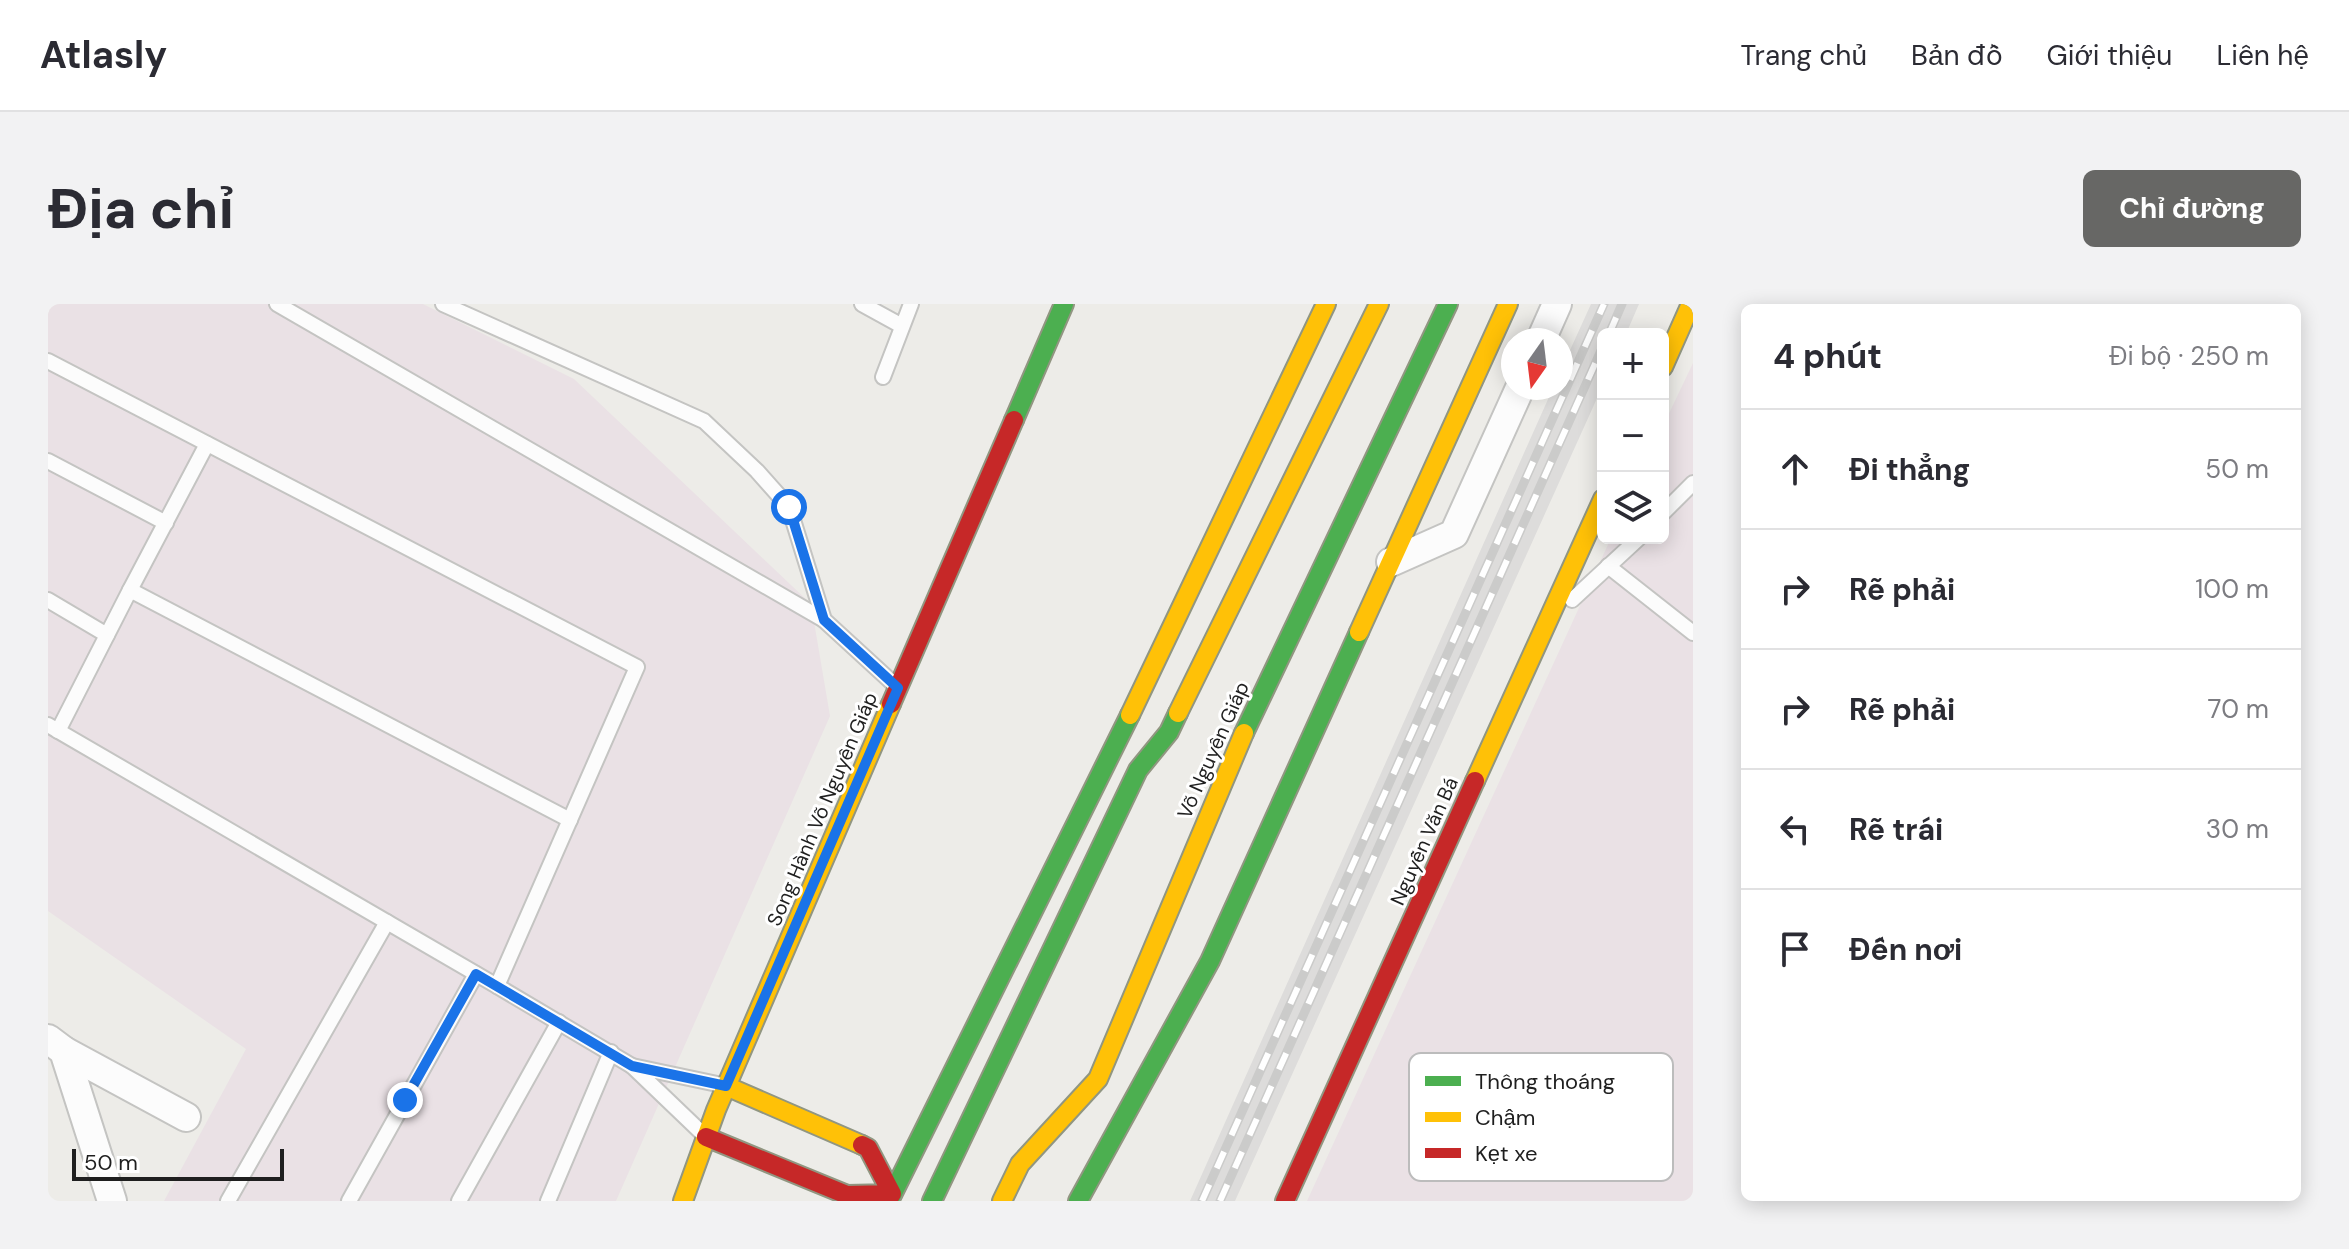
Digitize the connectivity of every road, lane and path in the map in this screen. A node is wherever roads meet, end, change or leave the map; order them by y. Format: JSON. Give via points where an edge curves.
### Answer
{"nodes":[{"id":1,"x":277,"y":304,"type":"edge"},
{"id":2,"x":443,"y":304,"type":"edge"},
{"id":3,"x":862,"y":304,"type":"edge"},
{"id":4,"x":911,"y":304,"type":"edge"},
{"id":5,"x":1064,"y":304,"type":"edge"},
{"id":6,"x":1379,"y":304,"type":"edge"},
{"id":7,"x":1448,"y":304,"type":"edge"},
{"id":8,"x":1508,"y":304,"type":"edge"},
{"id":9,"x":1557,"y":304,"type":"edge"},
{"id":10,"x":1691,"y":304,"type":"edge"},
{"id":11,"x":1317,"y":307,"type":"edge"},
{"id":12,"x":902,"y":326,"type":"junction"},
{"id":13,"x":1546,"y":328,"type":"edge"},
{"id":14,"x":1669,"y":354,"type":"edge"},
{"id":15,"x":48,"y":361,"type":"edge"},
{"id":16,"x":883,"y":377,"type":"dead end"},
{"id":17,"x":1515,"y":400,"type":"edge"},
{"id":18,"x":207,"y":444,"type":"junction"},
{"id":19,"x":48,"y":461,"type":"edge"},
{"id":20,"x":1693,"y":483,"type":"edge"},
{"id":21,"x":1669,"y":507,"type":"edge"},
{"id":22,"x":1597,"y":512,"type":"edge"},
{"id":23,"x":166,"y":523,"type":"junction"},
{"id":24,"x":1632,"y":544,"type":"edge"},
{"id":25,"x":1391,"y":562,"type":"junction"},
{"id":26,"x":1608,"y":566,"type":"junction"},
{"id":27,"x":130,"y":590,"type":"junction"},
{"id":28,"x":48,"y":600,"type":"edge"},
{"id":29,"x":824,"y":620,"type":"junction"},
{"id":30,"x":1547,"y":623,"type":"junction"},
{"id":31,"x":1693,"y":633,"type":"edge"},
{"id":32,"x":107,"y":635,"type":"junction"},
{"id":33,"x":898,"y":688,"type":"junction"},
{"id":34,"x":1131,"y":715,"type":"junction"},
{"id":35,"x":53,"y":728,"type":"edge"},
{"id":36,"x":1138,"y":770,"type":"junction"},
{"id":37,"x":570,"y":820,"type":"junction"},
{"id":38,"x":1102,"y":852,"type":"junction"},
{"id":39,"x":1056,"y":870,"type":"junction"},
{"id":40,"x":387,"y":922,"type":"junction"},
{"id":41,"x":1210,"y":961,"type":"junction"},
{"id":42,"x":476,"y":974,"type":"junction"},
{"id":43,"x":497,"y":986,"type":"junction"},
{"id":44,"x":1176,"y":987,"type":"dead end"},
{"id":45,"x":1154,"y":1004,"type":"dead end"},
{"id":46,"x":559,"y":1022,"type":"junction"},
{"id":47,"x":1120,"y":1030,"type":"junction"},
{"id":48,"x":56,"y":1045,"type":"edge"},
{"id":49,"x":611,"y":1052,"type":"junction"},
{"id":50,"x":632,"y":1066,"type":"junction"},
{"id":51,"x":1098,"y":1079,"type":"junction"},
{"id":52,"x":726,"y":1086,"type":"junction"},
{"id":53,"x":1094,"y":1109,"type":"dead end"},
{"id":54,"x":186,"y":1117,"type":"dead end"},
{"id":55,"x":706,"y":1137,"type":"junction"},
{"id":56,"x":1090,"y":1140,"type":"dead end"},
{"id":57,"x":958,"y":1148,"type":"junction"},
{"id":58,"x":1081,"y":1193,"type":"edge"},
{"id":59,"x":891,"y":1199,"type":"edge"},
{"id":60,"x":112,"y":1201,"type":"edge"},
{"id":61,"x":228,"y":1201,"type":"edge"},
{"id":62,"x":349,"y":1201,"type":"edge"},
{"id":63,"x":459,"y":1201,"type":"edge"},
{"id":64,"x":548,"y":1201,"type":"edge"},
{"id":65,"x":683,"y":1201,"type":"edge"},
{"id":66,"x":932,"y":1201,"type":"edge"},
{"id":67,"x":1002,"y":1201,"type":"edge"},
{"id":68,"x":1285,"y":1201,"type":"edge"}],
"edges":[{"from":1,"to":29,"type":"lane"},
{"from":2,"to":29,"type":"lane","via":[[704,421],[789,507]]},
{"from":3,"to":12,"type":"lane"},
{"from":4,"to":12,"type":"lane"},
{"from":5,"to":33,"type":"main road","name":"Song Hành Võ Nguyên Giáp"},
{"from":6,"to":36,"type":"main road","via":[[1169,732]]},
{"from":7,"to":47,"type":"main road","name":"Võ Nguyên Giáp","via":[[1229,764]]},
{"from":8,"to":25,"type":"main road"},
{"from":9,"to":13,"type":"street"},
{"from":10,"to":14,"type":"main road"},
{"from":11,"to":34,"type":"main road"},
{"from":12,"to":16,"type":"lane"},
{"from":15,"to":18,"type":"lane"},
{"from":17,"to":25,"type":"street","via":[[1454,534]]},
{"from":18,"to":23,"type":"lane"},
{"from":18,"to":37,"type":"lane","via":[[637,667]]},
{"from":19,"to":23,"type":"lane"},
{"from":20,"to":21,"type":"lane"},
{"from":22,"to":30,"type":"main road","name":"Nguyễn Văn Bá"},
{"from":23,"to":27,"type":"lane"},
{"from":24,"to":26,"type":"lane"},
{"from":25,"to":41,"type":"main road"},
{"from":26,"to":30,"type":"lane"},
{"from":26,"to":31,"type":"lane"},
{"from":27,"to":32,"type":"lane"},
{"from":27,"to":37,"type":"lane"},
{"from":28,"to":32,"type":"lane"},
{"from":29,"to":33,"type":"lane"},
{"from":30,"to":68,"type":"main road","name":"Nguyễn Văn Bá"},
{"from":32,"to":35,"type":"lane"},
{"from":33,"to":52,"type":"main road","name":"Song Hành Võ Nguyên Giáp"},
{"from":34,"to":36,"type":"main road"},
{"from":34,"to":39,"type":"main road"},
{"from":35,"to":40,"type":"lane"},
{"from":36,"to":38,"type":"main road"},
{"from":37,"to":43,"type":"lane"},
{"from":38,"to":39,"type":"main road"},
{"from":38,"to":57,"type":"main road"},
{"from":39,"to":59,"type":"main road"},
{"from":40,"to":42,"type":"lane"},
{"from":40,"to":61,"type":"lane"},
{"from":41,"to":44,"type":"main road"},
{"from":41,"to":58,"type":"main road"},
{"from":42,"to":43,"type":"lane"},
{"from":42,"to":62,"type":"lane"},
{"from":43,"to":46,"type":"lane"},
{"from":45,"to":47,"type":"main road"},
{"from":46,"to":49,"type":"lane"},
{"from":46,"to":63,"type":"lane"},
{"from":47,"to":51,"type":"main road","name":"Võ Nguyên Giáp"},
{"from":48,"to":54,"type":"street"},
{"from":48,"to":60,"type":"street"},
{"from":49,"to":50,"type":"lane"},
{"from":49,"to":64,"type":"lane"},
{"from":50,"to":52,"type":"lane"},
{"from":50,"to":55,"type":"lane"},
{"from":51,"to":53,"type":"main road"},
{"from":51,"to":67,"type":"main road","name":"Võ Nguyên Giáp","via":[[1020,1164]]},
{"from":52,"to":55,"type":"main road","name":"Song Hành Võ Nguyên Giáp"},
{"from":52,"to":59,"type":"main road","via":[[868,1148]]},
{"from":55,"to":59,"type":"main road","via":[[847,1195]]},
{"from":55,"to":65,"type":"main road","name":"Song Hành Võ Nguyên Giáp"},
{"from":56,"to":58,"type":"main road"},
{"from":57,"to":59,"type":"main road"},
{"from":57,"to":66,"type":"main road"}]}
